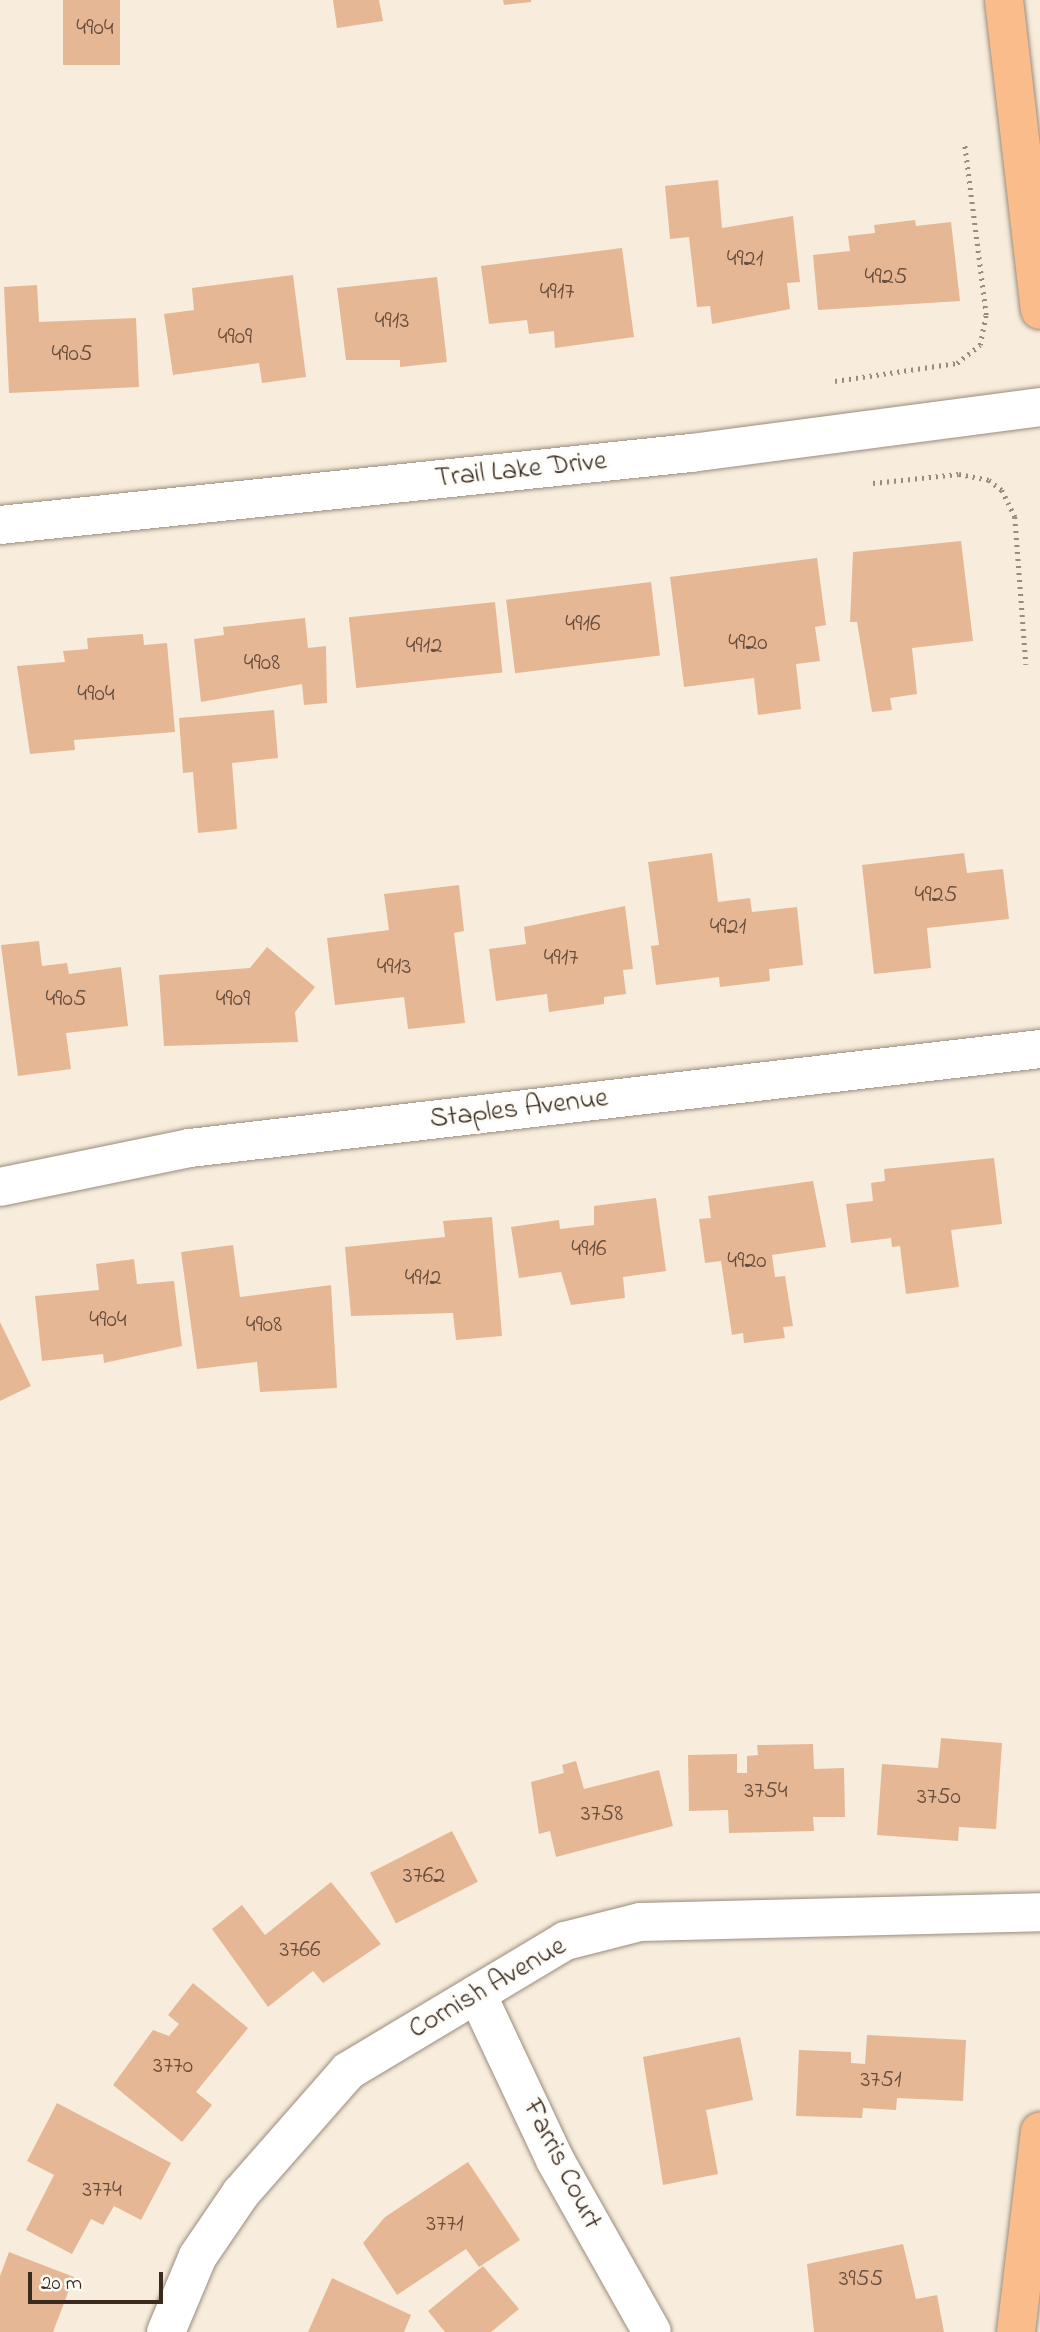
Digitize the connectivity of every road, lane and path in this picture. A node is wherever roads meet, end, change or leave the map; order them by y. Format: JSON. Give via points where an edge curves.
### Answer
{"nodes":[{"id":1,"x":1004,"y":0,"type":"edge"},
{"id":2,"x":1012,"y":70,"type":"junction"},
{"id":3,"x":1040,"y":129,"type":"edge"},
{"id":4,"x":964,"y":142,"type":"dead end"},
{"id":5,"x":1040,"y":310,"type":"edge"},
{"id":6,"x":835,"y":381,"type":"dead end"},
{"id":7,"x":1040,"y":407,"type":"edge"},
{"id":8,"x":873,"y":483,"type":"dead end"},
{"id":9,"x":0,"y":524,"type":"edge"},
{"id":10,"x":1026,"y":665,"type":"dead end"},
{"id":11,"x":1040,"y":1049,"type":"edge"},
{"id":12,"x":0,"y":1187,"type":"edge"},
{"id":13,"x":1040,"y":1912,"type":"edge"},
{"id":14,"x":477,"y":1994,"type":"junction"},
{"id":15,"x":1040,"y":2131,"type":"edge"},
{"id":16,"x":166,"y":2332,"type":"edge"},
{"id":17,"x":652,"y":2332,"type":"edge"},
{"id":18,"x":1016,"y":2332,"type":"edge"}],
"edges":[{"from":1,"to":2,"type":"main road"},
{"from":2,"to":3,"type":"main road"},
{"from":2,"to":5,"type":"main road"},
{"from":4,"to":6,"type":"path","via":[[986,315],[980,345],[957,363]]},
{"from":7,"to":9,"type":"street","name":"Trail Lake Drive","via":[[677,454]]},
{"from":8,"to":10,"type":"path","via":[[959,474],[989,480],[1002,490],[1015,517]]},
{"from":11,"to":12,"type":"street","name":"Staples Avenue","via":[[190,1148]]},
{"from":13,"to":14,"type":"street","name":"Cornish Avenue","via":[[640,1922],[565,1941]]},
{"from":14,"to":16,"type":"street","name":"Cornish Avenue","via":[[348,2071],[295,2125],[198,2256]]},
{"from":14,"to":17,"type":"street","name":"Farris Court","via":[[555,2160]]},
{"from":15,"to":18,"type":"main road"}]}
